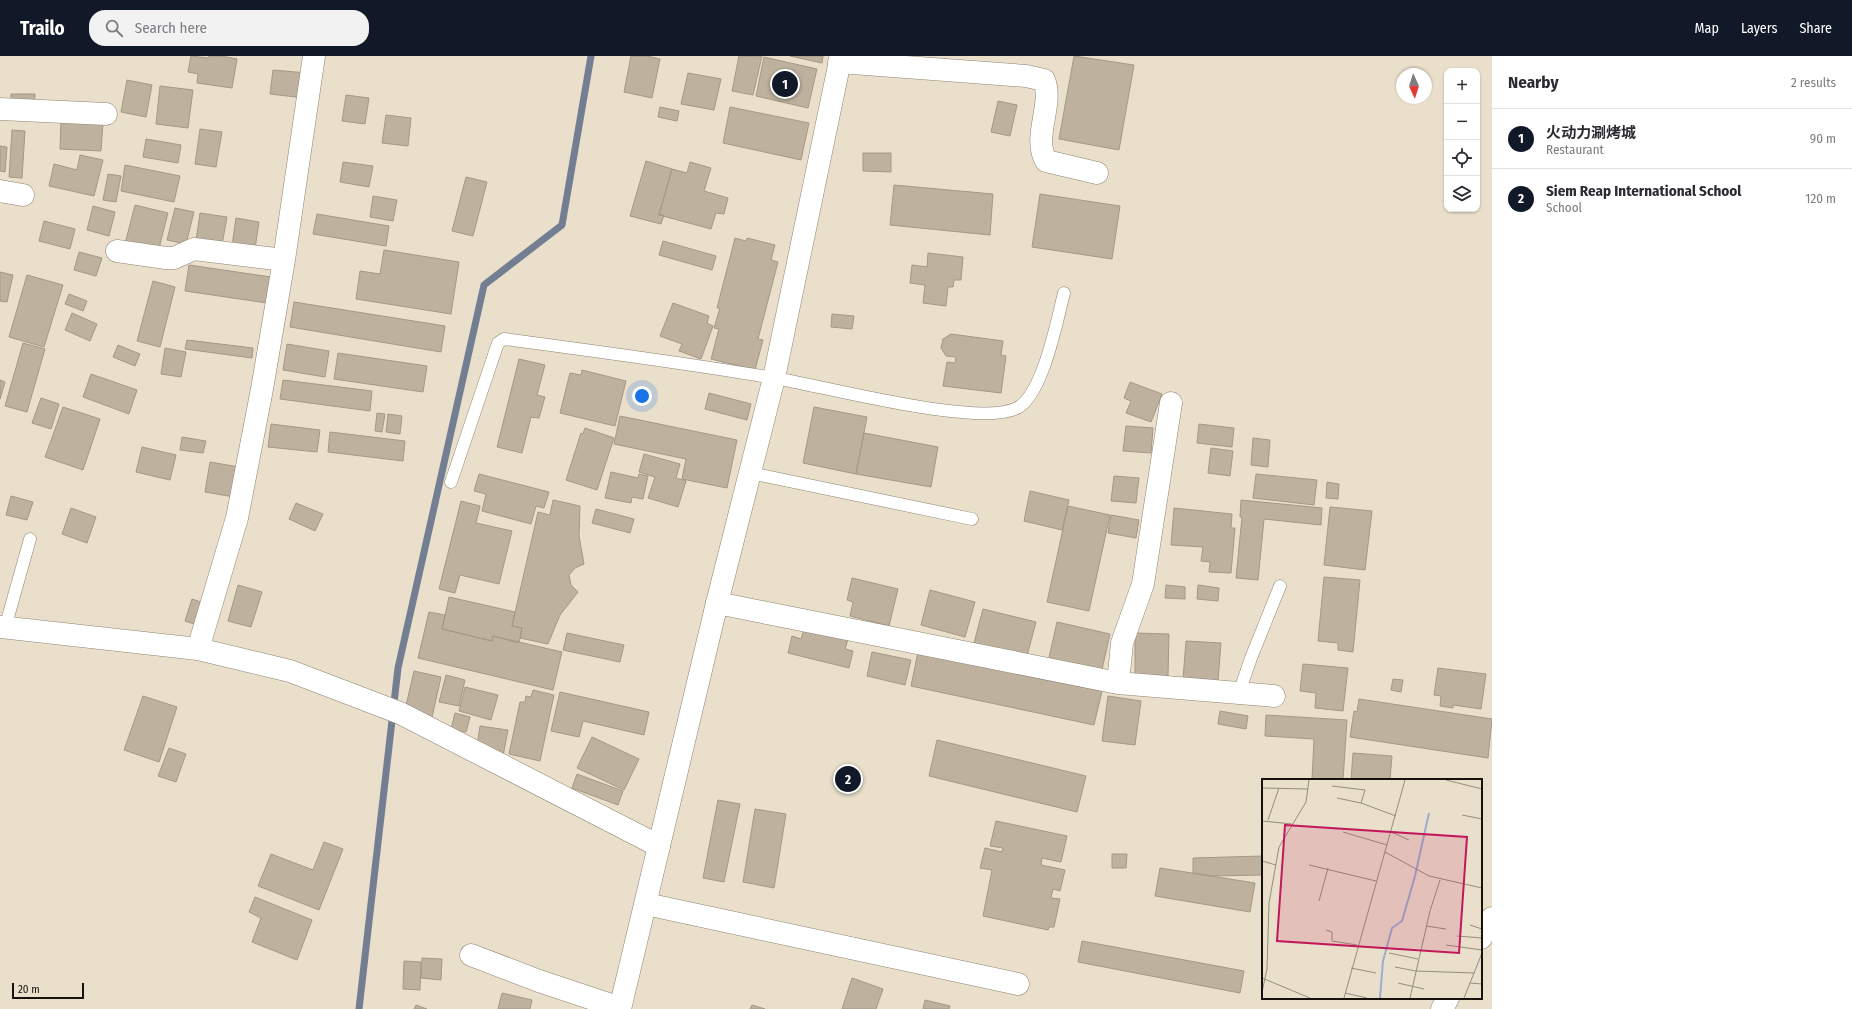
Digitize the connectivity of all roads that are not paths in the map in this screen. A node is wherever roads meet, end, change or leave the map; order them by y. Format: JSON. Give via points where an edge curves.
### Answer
{"nodes":[{"id":1,"x":314,"y":56,"type":"edge"},
{"id":2,"x":840,"y":59,"type":"edge"},
{"id":3,"x":0,"y":109,"type":"edge"},
{"id":4,"x":106,"y":114,"type":"dead end"},
{"id":5,"x":1097,"y":173,"type":"dead end"},
{"id":6,"x":0,"y":191,"type":"edge"},
{"id":7,"x":23,"y":195,"type":"dead end"},
{"id":8,"x":117,"y":251,"type":"dead end"},
{"id":9,"x":284,"y":260,"type":"junction"},
{"id":10,"x":1064,"y":293,"type":"dead end"},
{"id":11,"x":774,"y":378,"type":"junction"},
{"id":12,"x":1171,"y":403,"type":"dead end"},
{"id":13,"x":750,"y":474,"type":"junction"},
{"id":14,"x":451,"y":482,"type":"dead end"},
{"id":15,"x":972,"y":519,"type":"dead end"},
{"id":16,"x":30,"y":539,"type":"dead end"},
{"id":17,"x":1280,"y":586,"type":"dead end"},
{"id":18,"x":717,"y":603,"type":"junction"},
{"id":19,"x":2,"y":627,"type":"edge"},
{"id":20,"x":198,"y":649,"type":"junction"},
{"id":21,"x":1118,"y":682,"type":"junction"},
{"id":22,"x":1239,"y":693,"type":"junction"},
{"id":23,"x":1274,"y":696,"type":"dead end"},
{"id":24,"x":659,"y":846,"type":"junction"},
{"id":25,"x":646,"y":904,"type":"junction"},
{"id":26,"x":1492,"y":918,"type":"edge"},
{"id":27,"x":1482,"y":936,"type":"edge"},
{"id":28,"x":472,"y":955,"type":"dead end"},
{"id":29,"x":1018,"y":984,"type":"dead end"},
{"id":30,"x":1447,"y":999,"type":"edge"},
{"id":31,"x":620,"y":1009,"type":"edge"},
{"id":32,"x":1442,"y":1009,"type":"edge"}],
"edges":[{"from":1,"to":9,"type":"street"},
{"from":2,"to":5,"type":"street","via":[[1026,76],[1044,80],[1047,90],[1041,149],[1046,162]]},
{"from":2,"to":11,"type":"street"},
{"from":3,"to":4,"type":"street"},
{"from":6,"to":7,"type":"street"},
{"from":8,"to":9,"type":"street","via":[[174,258],[194,249]]},
{"from":9,"to":20,"type":"street","via":[[237,518]]},
{"from":10,"to":11,"type":"lane","via":[[1044,366],[1031,396],[1017,408],[991,414],[935,410]]},
{"from":11,"to":13,"type":"street"},
{"from":11,"to":14,"type":"lane","via":[[504,339],[498,343]]},
{"from":12,"to":21,"type":"street","via":[[1143,584],[1122,643]]},
{"from":13,"to":15,"type":"lane"},
{"from":13,"to":18,"type":"street"},
{"from":16,"to":19,"type":"lane"},
{"from":17,"to":22,"type":"lane"},
{"from":18,"to":21,"type":"street"},
{"from":18,"to":24,"type":"street"},
{"from":19,"to":20,"type":"street"},
{"from":20,"to":24,"type":"street","via":[[290,671],[400,714]]},
{"from":21,"to":22,"type":"street"},
{"from":22,"to":23,"type":"street"},
{"from":24,"to":25,"type":"street"},
{"from":25,"to":29,"type":"street"},
{"from":25,"to":31,"type":"street"},
{"from":26,"to":27,"type":"street"},
{"from":28,"to":31,"type":"street"},
{"from":30,"to":32,"type":"street"}]}
